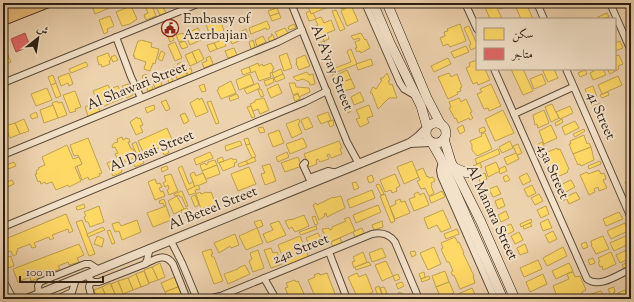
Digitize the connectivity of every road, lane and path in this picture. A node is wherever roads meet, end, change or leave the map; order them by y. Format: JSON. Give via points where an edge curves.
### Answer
{"nodes":[{"id":1,"x":46,"y":3,"type":"edge"},
{"id":2,"x":200,"y":3,"type":"edge"},
{"id":3,"x":291,"y":3,"type":"edge"},
{"id":4,"x":365,"y":3,"type":"edge"},
{"id":5,"x":373,"y":3,"type":"edge"},
{"id":6,"x":387,"y":3,"type":"edge"},
{"id":7,"x":465,"y":3,"type":"edge"},
{"id":8,"x":537,"y":3,"type":"edge"},
{"id":9,"x":610,"y":3,"type":"edge"},
{"id":10,"x":544,"y":18,"type":"edge"},
{"id":11,"x":3,"y":20,"type":"edge"},
{"id":12,"x":476,"y":27,"type":"edge"},
{"id":13,"x":303,"y":32,"type":"junction"},
{"id":14,"x":114,"y":38,"type":"junction"},
{"id":15,"x":631,"y":51,"type":"edge"},
{"id":16,"x":494,"y":70,"type":"edge"},
{"id":17,"x":566,"y":70,"type":"edge"},
{"id":18,"x":3,"y":83,"type":"edge"},
{"id":19,"x":573,"y":87,"type":"junction"},
{"id":20,"x":429,"y":88,"type":"dead end"},
{"id":21,"x":328,"y":93,"type":"junction"},
{"id":22,"x":417,"y":97,"type":"junction"},
{"id":23,"x":427,"y":98,"type":"junction"},
{"id":24,"x":139,"y":99,"type":"junction"},
{"id":25,"x":514,"y":114,"type":"junction"},
{"id":26,"x":440,"y":123,"type":"junction"},
{"id":27,"x":426,"y":128,"type":"junction"},
{"id":28,"x":444,"y":139,"type":"junction"},
{"id":29,"x":431,"y":142,"type":"junction"},
{"id":30,"x":410,"y":143,"type":"junction"},
{"id":31,"x":3,"y":154,"type":"edge"},
{"id":32,"x":442,"y":162,"type":"junction"},
{"id":33,"x":305,"y":163,"type":"dead end"},
{"id":34,"x":356,"y":165,"type":"junction"},
{"id":35,"x":453,"y":167,"type":"junction"},
{"id":36,"x":467,"y":173,"type":"dead end"},
{"id":37,"x":310,"y":181,"type":"junction"},
{"id":38,"x":631,"y":218,"type":"edge"},
{"id":39,"x":4,"y":225,"type":"edge"},
{"id":40,"x":173,"y":240,"type":"junction"},
{"id":41,"x":150,"y":248,"type":"junction"},
{"id":42,"x":327,"y":253,"type":"junction"},
{"id":43,"x":182,"y":262,"type":"junction"},
{"id":44,"x":145,"y":264,"type":"junction"},
{"id":45,"x":631,"y":269,"type":"edge"},
{"id":46,"x":99,"y":270,"type":"junction"},
{"id":47,"x":177,"y":274,"type":"junction"},
{"id":48,"x":88,"y":278,"type":"junction"},
{"id":49,"x":266,"y":278,"type":"junction"},
{"id":50,"x":76,"y":279,"type":"junction"},
{"id":51,"x":3,"y":280,"type":"edge"},
{"id":52,"x":3,"y":286,"type":"edge"},
{"id":53,"x":39,"y":294,"type":"junction"},
{"id":54,"x":223,"y":295,"type":"junction"},
{"id":55,"x":6,"y":299,"type":"edge"},
{"id":56,"x":13,"y":299,"type":"edge"},
{"id":57,"x":27,"y":299,"type":"edge"},
{"id":58,"x":57,"y":299,"type":"edge"},
{"id":59,"x":92,"y":299,"type":"edge"},
{"id":60,"x":187,"y":299,"type":"edge"},
{"id":61,"x":197,"y":299,"type":"edge"},
{"id":62,"x":208,"y":299,"type":"edge"},
{"id":63,"x":217,"y":299,"type":"edge"},
{"id":64,"x":276,"y":299,"type":"edge"},
{"id":65,"x":347,"y":299,"type":"edge"},
{"id":66,"x":419,"y":299,"type":"edge"},
{"id":67,"x":495,"y":299,"type":"edge"},
{"id":68,"x":503,"y":299,"type":"edge"},
{"id":69,"x":515,"y":299,"type":"edge"}],
"edges":[{"from":1,"to":11,"type":"main road"},
{"from":2,"to":14,"type":"street"},
{"from":3,"to":13,"type":"street","name":"Al A'yay Street"},
{"from":4,"to":22,"type":"street","via":[[400,83],[406,91]]},
{"from":5,"to":22,"type":"main road"},
{"from":6,"to":23,"type":"main road"},
{"from":7,"to":12,"type":"street"},
{"from":8,"to":10,"type":"street"},
{"from":9,"to":15,"type":"street"},
{"from":13,"to":21,"type":"street","name":"Al A'yay Street"},
{"from":13,"to":24,"type":"street","name":"Al Shawari Street"},
{"from":14,"to":18,"type":"street"},
{"from":14,"to":24,"type":"street"},
{"from":16,"to":25,"type":"street","name":"43a Street"},
{"from":17,"to":19,"type":"street","name":"41 Street"},
{"from":19,"to":25,"type":"street"},
{"from":19,"to":38,"type":"street","name":"41 Street"},
{"from":20,"to":23,"type":"main road"},
{"from":21,"to":34,"type":"street","name":"Al A'yay Street"},
{"from":21,"to":39,"type":"street","name":"Al Dassi Street"},
{"from":22,"to":27,"type":"main road"},
{"from":23,"to":26,"type":"main road"},
{"from":24,"to":31,"type":"street","name":"Al Shawari Street"},
{"from":25,"to":45,"type":"street","name":"43a Street","via":[[586,277],[592,283],[600,282]]},
{"from":26,"to":27,"type":"main road","via":[[432,123]]},
{"from":26,"to":28,"type":"main road","via":[[446,130]]},
{"from":27,"to":29,"type":"main road","via":[[426,137]]},
{"from":27,"to":30,"type":"street","name":"Al Beteel Street"},
{"from":28,"to":29,"type":"main road","via":[[438,143]]},
{"from":28,"to":35,"type":"main road","name":"Al Manara Street"},
{"from":29,"to":30,"type":"street","name":"Al Beteel Street"},
{"from":29,"to":32,"type":"main road","name":"Al Manara Street"},
{"from":30,"to":34,"type":"street","name":"Al Beteel Street"},
{"from":32,"to":67,"type":"street","via":[[441,176]]},
{"from":32,"to":68,"type":"main road","name":"Al Manara Street"},
{"from":33,"to":37,"type":"street","via":[[303,164]]},
{"from":34,"to":37,"type":"street","name":"Al Beteel Street"},
{"from":35,"to":36,"type":"main road"},
{"from":35,"to":69,"type":"main road","name":"Al Manara Street"},
{"from":37,"to":40,"type":"street","name":"Al Beteel Street"},
{"from":40,"to":41,"type":"street","name":"Al Beteel Street"},
{"from":40,"to":43,"type":"street"},
{"from":41,"to":44,"type":"street"},
{"from":41,"to":46,"type":"street","name":"Al Beteel Street"},
{"from":42,"to":49,"type":"street","name":"24a Street"},
{"from":42,"to":65,"type":"street"},
{"from":42,"to":66,"type":"street","name":"24a Street","via":[[372,234],[389,235],[397,246]]},
{"from":43,"to":47,"type":"street"},
{"from":43,"to":61,"type":"street"},
{"from":44,"to":47,"type":"street","via":[[158,258],[167,258],[172,262]]},
{"from":44,"to":48,"type":"street","via":[[99,282]]},
{"from":46,"to":48,"type":"street","name":"Al Beteel Street"},
{"from":46,"to":53,"type":"street","via":[[85,264],[40,282]]},
{"from":47,"to":60,"type":"street"},
{"from":48,"to":50,"type":"street","name":"Al Beteel Street"},
{"from":48,"to":59,"type":"street"},
{"from":49,"to":54,"type":"street","name":"24a Street"},
{"from":49,"to":64,"type":"street"},
{"from":50,"to":53,"type":"street","name":"Al Beteel Street"},
{"from":50,"to":58,"type":"street","via":[[72,292]]},
{"from":51,"to":56,"type":"street"},
{"from":52,"to":55,"type":"street"},
{"from":53,"to":57,"type":"street","name":"Al Beteel Street"},
{"from":54,"to":62,"type":"street","name":"24a Street"},
{"from":54,"to":63,"type":"street","name":"24a Street"}]}
